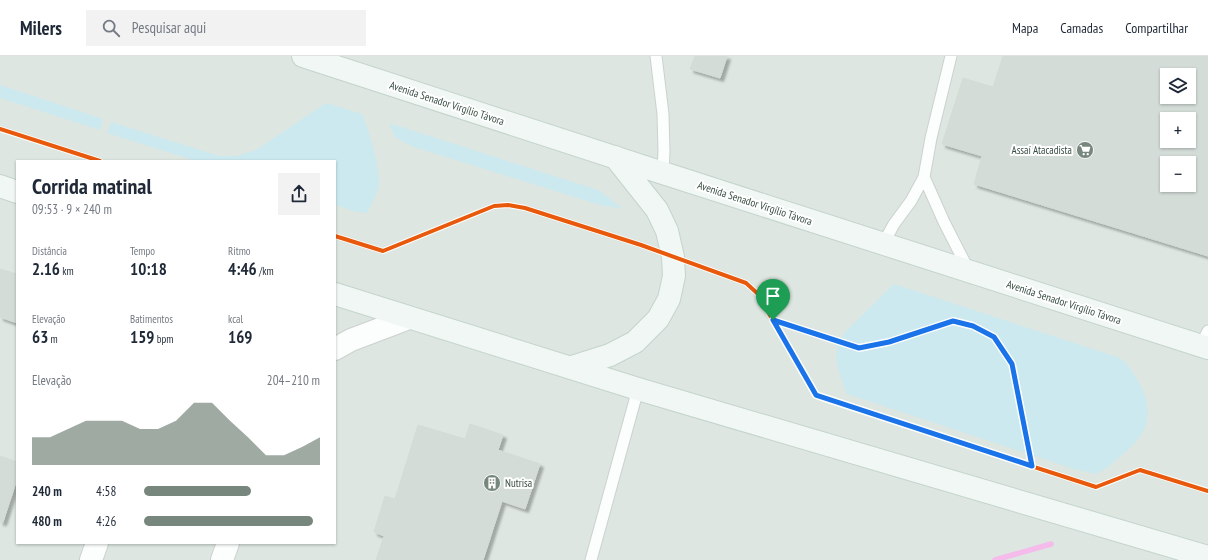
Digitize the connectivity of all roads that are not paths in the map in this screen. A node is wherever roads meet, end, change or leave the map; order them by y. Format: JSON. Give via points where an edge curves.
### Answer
{"nodes":[{"id":1,"x":303,"y":56,"type":"edge"},
{"id":2,"x":656,"y":56,"type":"edge"},
{"id":3,"x":951,"y":56,"type":"edge"},
{"id":4,"x":615,"y":157,"type":"junction"},
{"id":5,"x":663,"y":173,"type":"junction"},
{"id":6,"x":924,"y":177,"type":"junction"},
{"id":7,"x":0,"y":186,"type":"edge"},
{"id":8,"x":16,"y":192,"type":"edge"},
{"id":9,"x":883,"y":244,"type":"junction"},
{"id":10,"x":969,"y":271,"type":"junction"},
{"id":11,"x":336,"y":294,"type":"edge"},
{"id":12,"x":409,"y":318,"type":"junction"},
{"id":13,"x":1205,"y":342,"type":"edge"},
{"id":14,"x":336,"y":348,"type":"edge"},
{"id":15,"x":572,"y":367,"type":"junction"},
{"id":16,"x":638,"y":389,"type":"junction"},
{"id":17,"x":97,"y":544,"type":"edge"},
{"id":18,"x":228,"y":544,"type":"edge"},
{"id":19,"x":1208,"y":556,"type":"edge"},
{"id":20,"x":91,"y":560,"type":"edge"},
{"id":21,"x":222,"y":560,"type":"edge"},
{"id":22,"x":592,"y":560,"type":"edge"}],
"edges":[{"from":1,"to":4,"type":"main road","name":"Avenida Senador Virgílio Távora"},
{"from":2,"to":5,"type":"lane","via":[[663,114]]},
{"from":3,"to":6,"type":"lane","via":[[930,138]]},
{"from":4,"to":5,"type":"main road","name":"Avenida Senador Virgílio Távora"},
{"from":4,"to":15,"type":"main road","via":[[657,210],[667,231],[674,276],[669,299],[658,320],[635,342],[610,355]]},
{"from":5,"to":9,"type":"main road","name":"Avenida Senador Virgílio Távora"},
{"from":6,"to":9,"type":"lane"},
{"from":6,"to":10,"type":"lane"},
{"from":7,"to":8,"type":"main road"},
{"from":9,"to":10,"type":"main road","name":"Avenida Senador Virgílio Távora"},
{"from":10,"to":13,"type":"main road","name":"Avenida Senador Virgílio Távora"},
{"from":11,"to":12,"type":"main road"},
{"from":12,"to":14,"type":"street","via":[[351,340]]},
{"from":12,"to":15,"type":"main road"},
{"from":15,"to":16,"type":"main road"},
{"from":16,"to":19,"type":"main road"},
{"from":16,"to":22,"type":"lane"},
{"from":17,"to":20,"type":"street"},
{"from":18,"to":21,"type":"street"}]}
